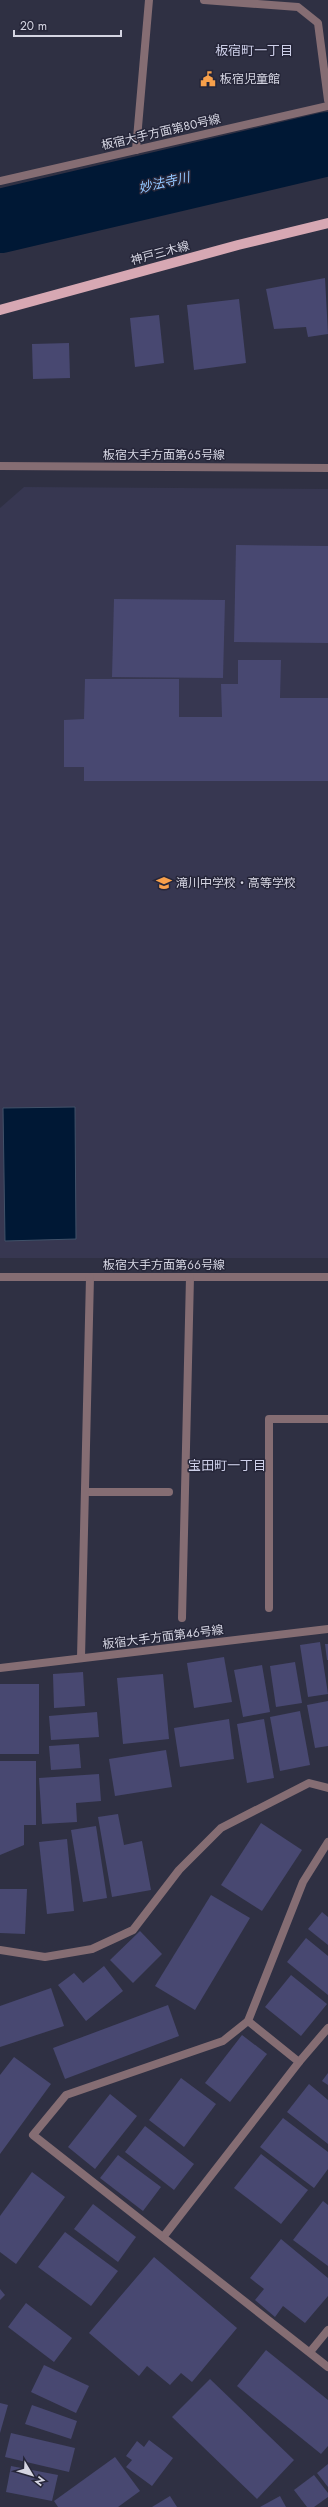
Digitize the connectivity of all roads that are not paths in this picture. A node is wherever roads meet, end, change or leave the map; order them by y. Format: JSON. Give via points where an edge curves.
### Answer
{"nodes":[{"id":1,"x":149,"y":0,"type":"edge"},
{"id":2,"x":204,"y":0,"type":"edge"},
{"id":3,"x":328,"y":100,"type":"edge"},
{"id":4,"x":328,"y":106,"type":"edge"},
{"id":5,"x":136,"y":150,"type":"junction"},
{"id":6,"x":0,"y":181,"type":"edge"},
{"id":7,"x":328,"y":223,"type":"edge"},
{"id":8,"x":0,"y":310,"type":"edge"},
{"id":9,"x":0,"y":466,"type":"edge"},
{"id":10,"x":328,"y":468,"type":"edge"},
{"id":11,"x":0,"y":1277,"type":"edge"},
{"id":12,"x":90,"y":1277,"type":"junction"},
{"id":13,"x":190,"y":1277,"type":"junction"},
{"id":14,"x":328,"y":1277,"type":"edge"},
{"id":15,"x":328,"y":1419,"type":"edge"},
{"id":16,"x":85,"y":1492,"type":"junction"},
{"id":17,"x":169,"y":1492,"type":"dead end"},
{"id":18,"x":269,"y":1608,"type":"dead end"},
{"id":19,"x":182,"y":1618,"type":"dead end"},
{"id":20,"x":328,"y":1629,"type":"edge"},
{"id":21,"x":80,"y":1658,"type":"junction"},
{"id":22,"x":0,"y":1668,"type":"edge"},
{"id":23,"x":328,"y":1788,"type":"edge"},
{"id":24,"x":328,"y":1842,"type":"edge"},
{"id":25,"x":0,"y":1950,"type":"edge"},
{"id":26,"x":248,"y":2021,"type":"junction"},
{"id":27,"x":328,"y":2028,"type":"edge"},
{"id":28,"x":299,"y":2062,"type":"junction"},
{"id":29,"x":164,"y":2236,"type":"junction"},
{"id":30,"x":328,"y":2330,"type":"edge"},
{"id":31,"x":310,"y":2352,"type":"junction"},
{"id":32,"x":328,"y":2367,"type":"edge"}],
"edges":[{"from":1,"to":5,"type":"street"},
{"from":2,"to":3,"type":"street","via":[[298,7],[318,23]]},
{"from":4,"to":5,"type":"street","name":"板宿大手方面第８０号線"},
{"from":5,"to":6,"type":"street","name":"板宿大手方面第８０号線"},
{"from":7,"to":8,"type":"main road","name":"神戸三木線"},
{"from":9,"to":10,"type":"street","name":"板宿大手方面第６５号線"},
{"from":11,"to":12,"type":"street","name":"板宿大手方面第６６号線"},
{"from":12,"to":13,"type":"street","name":"板宿大手方面第６６号線"},
{"from":12,"to":16,"type":"street"},
{"from":13,"to":14,"type":"street","name":"板宿大手方面第６６号線"},
{"from":13,"to":19,"type":"street"},
{"from":15,"to":18,"type":"street","via":[[269,1419]]},
{"from":16,"to":17,"type":"street"},
{"from":16,"to":21,"type":"street"},
{"from":20,"to":21,"type":"street","name":"板宿大手方面第４６号線"},
{"from":21,"to":22,"type":"street","name":"板宿大手方面第４６号線"},
{"from":23,"to":25,"type":"street","via":[[309,1783],[221,1828],[179,1870],[133,1930],[92,1949],[45,1957]]},
{"from":24,"to":26,"type":"street","via":[[303,1882]]},
{"from":26,"to":28,"type":"street"},
{"from":26,"to":29,"type":"street","via":[[223,2041],[66,2095],[33,2135]]},
{"from":27,"to":28,"type":"street"},
{"from":28,"to":29,"type":"street"},
{"from":29,"to":31,"type":"street"},
{"from":30,"to":31,"type":"street"},
{"from":31,"to":32,"type":"street"}]}
